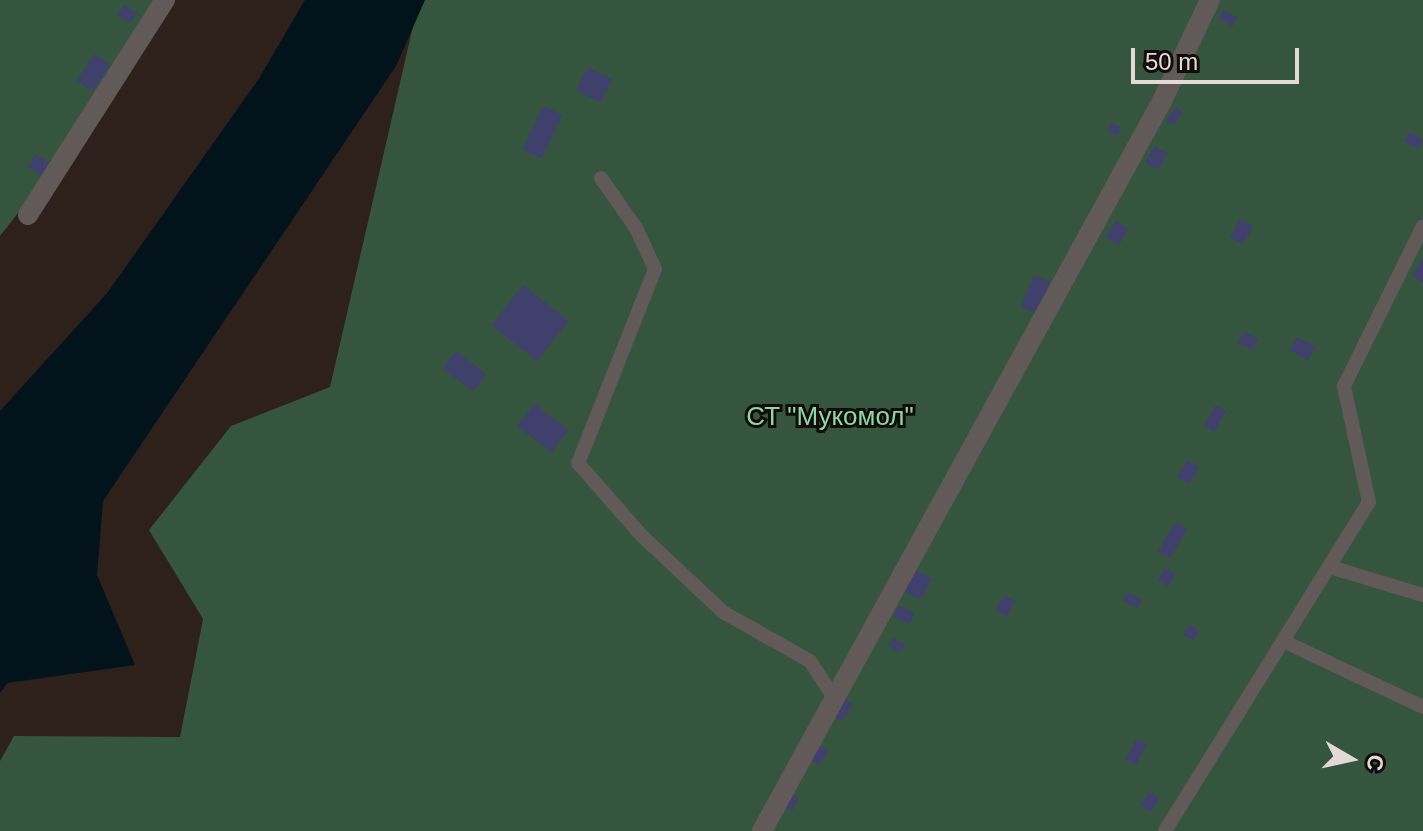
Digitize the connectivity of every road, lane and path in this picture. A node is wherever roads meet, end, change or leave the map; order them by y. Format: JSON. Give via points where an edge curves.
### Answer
{"nodes":[{"id":1,"x":165,"y":0,"type":"edge"},
{"id":2,"x":1210,"y":0,"type":"edge"},
{"id":3,"x":601,"y":178,"type":"dead end"},
{"id":4,"x":28,"y":215,"type":"dead end"},
{"id":5,"x":1423,"y":226,"type":"edge"},
{"id":6,"x":1330,"y":567,"type":"junction"},
{"id":7,"x":1423,"y":595,"type":"edge"},
{"id":8,"x":1285,"y":642,"type":"junction"},
{"id":9,"x":835,"y":699,"type":"junction"},
{"id":10,"x":1423,"y":707,"type":"edge"},
{"id":11,"x":762,"y":831,"type":"edge"},
{"id":12,"x":1165,"y":831,"type":"edge"}],
"edges":[{"from":1,"to":4,"type":"street"},
{"from":2,"to":9,"type":"street","via":[[1162,101]]},
{"from":3,"to":9,"type":"lane","via":[[636,228],[655,269],[578,463],[641,535],[723,612],[810,661]]},
{"from":5,"to":6,"type":"lane","via":[[1344,386],[1369,502]]},
{"from":6,"to":7,"type":"lane"},
{"from":6,"to":8,"type":"lane"},
{"from":8,"to":10,"type":"lane"},
{"from":8,"to":12,"type":"lane"},
{"from":9,"to":11,"type":"street"}]}
